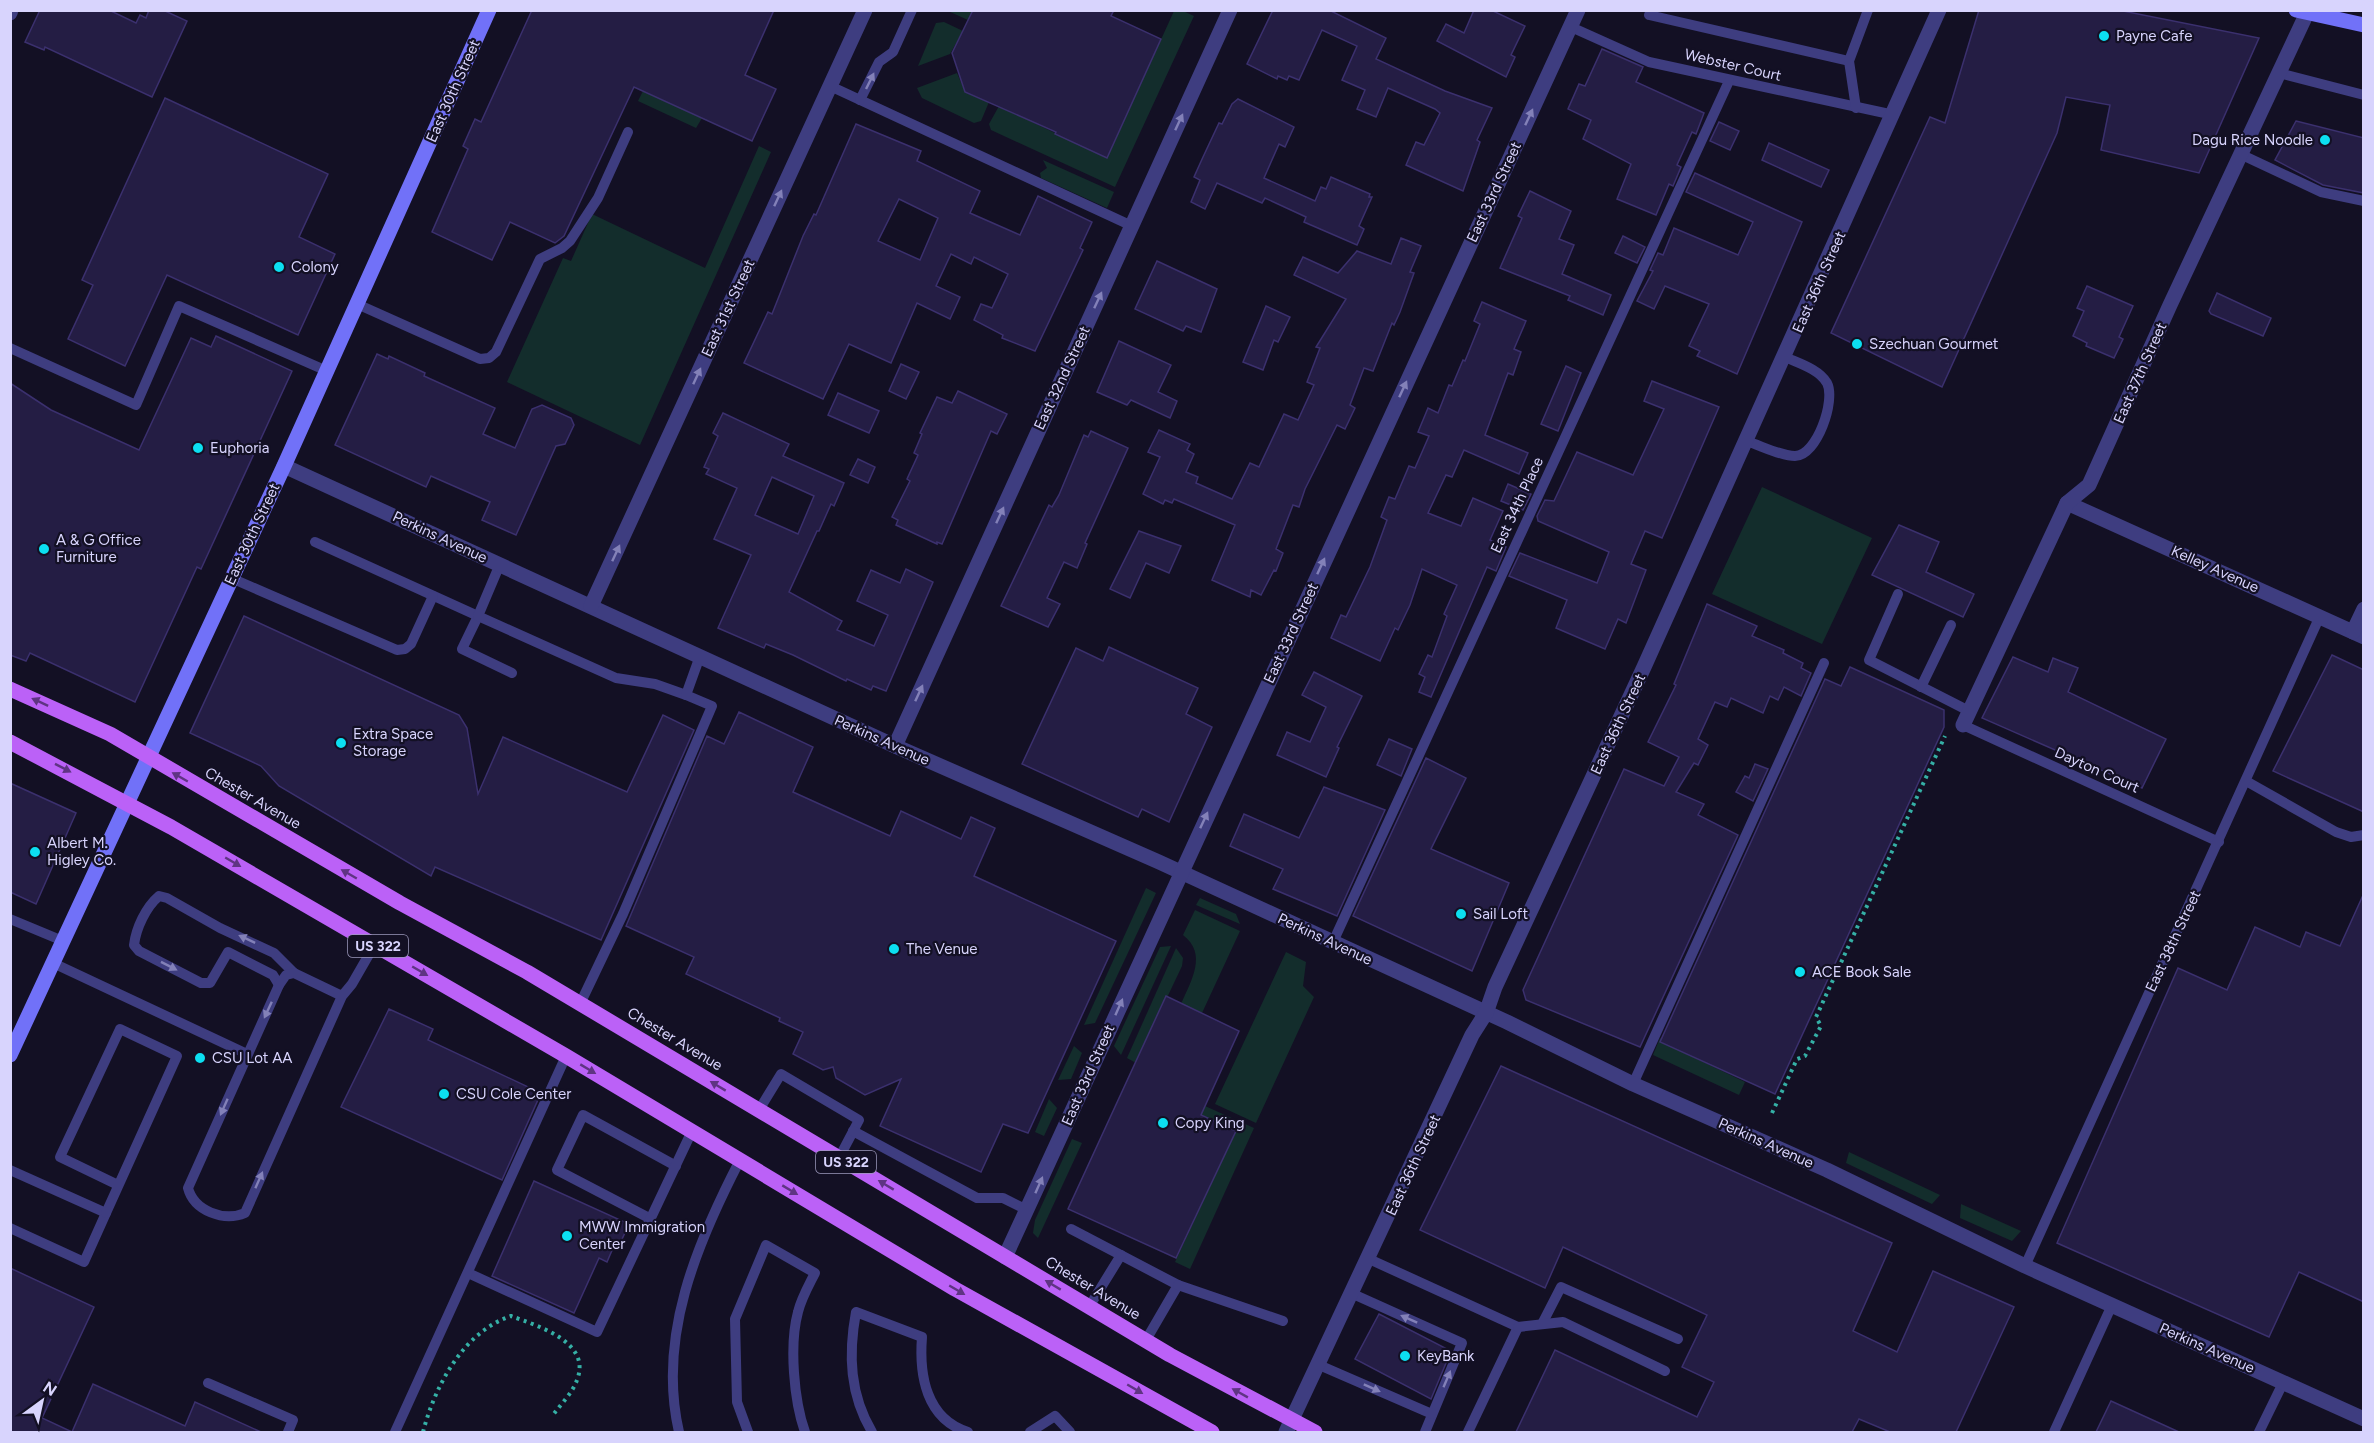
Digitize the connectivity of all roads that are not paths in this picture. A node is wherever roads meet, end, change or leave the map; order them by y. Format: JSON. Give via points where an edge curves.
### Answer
{"nodes":[{"id":1,"x":489,"y":10,"type":"edge"},
{"id":2,"x":865,"y":10,"type":"edge"},
{"id":3,"x":912,"y":10,"type":"edge"},
{"id":4,"x":1230,"y":10,"type":"edge"},
{"id":5,"x":1578,"y":10,"type":"edge"},
{"id":6,"x":1651,"y":10,"type":"edge"},
{"id":7,"x":1868,"y":10,"type":"edge"},
{"id":8,"x":1939,"y":10,"type":"edge"},
{"id":9,"x":2302,"y":12,"type":"edge"},
{"id":10,"x":2364,"y":26,"type":"edge"},
{"id":11,"x":1571,"y":27,"type":"junction"},
{"id":12,"x":1849,"y":61,"type":"junction"},
{"id":13,"x":2279,"y":73,"type":"junction"},
{"id":14,"x":1729,"y":81,"type":"junction"},
{"id":15,"x":830,"y":86,"type":"junction"},
{"id":16,"x":2364,"y":95,"type":"edge"},
{"id":17,"x":860,"y":100,"type":"junction"},
{"id":18,"x":1856,"y":108,"type":"junction"},
{"id":19,"x":1894,"y":115,"type":"junction"},
{"id":20,"x":628,"y":132,"type":"dead end"},
{"id":21,"x":2240,"y":154,"type":"junction"},
{"id":22,"x":2364,"y":201,"type":"edge"},
{"id":23,"x":1132,"y":226,"type":"junction"},
{"id":24,"x":357,"y":304,"type":"junction"},
{"id":25,"x":10,"y":348,"type":"edge"},
{"id":26,"x":1785,"y":357,"type":"junction"},
{"id":27,"x":327,"y":371,"type":"junction"},
{"id":28,"x":1746,"y":441,"type":"junction"},
{"id":29,"x":284,"y":466,"type":"junction"},
{"id":30,"x":2067,"y":503,"type":"junction"},
{"id":31,"x":315,"y":542,"type":"dead end"},
{"id":32,"x":500,"y":564,"type":"junction"},
{"id":33,"x":231,"y":578,"type":"junction"},
{"id":34,"x":1898,"y":594,"type":"dead end"},
{"id":35,"x":433,"y":596,"type":"junction"},
{"id":36,"x":591,"y":606,"type":"junction"},
{"id":37,"x":2364,"y":609,"type":"edge"},
{"id":38,"x":478,"y":616,"type":"junction"},
{"id":39,"x":2320,"y":616,"type":"junction"},
{"id":40,"x":1951,"y":625,"type":"dead end"},
{"id":41,"x":2358,"y":634,"type":"edge"},
{"id":42,"x":700,"y":656,"type":"junction"},
{"id":43,"x":1824,"y":663,"type":"dead end"},
{"id":44,"x":512,"y":673,"type":"dead end"},
{"id":45,"x":1921,"y":687,"type":"junction"},
{"id":46,"x":10,"y":689,"type":"edge"},
{"id":47,"x":686,"y":695,"type":"junction"},
{"id":48,"x":1969,"y":711,"type":"junction"},
{"id":49,"x":1963,"y":725,"type":"joint"},
{"id":50,"x":10,"y":742,"type":"edge"},
{"id":51,"x":895,"y":746,"type":"junction"},
{"id":52,"x":147,"y":758,"type":"junction"},
{"id":53,"x":2246,"y":781,"type":"junction"},
{"id":54,"x":126,"y":804,"type":"junction"},
{"id":55,"x":2364,"y":835,"type":"edge"},
{"id":56,"x":2219,"y":842,"type":"junction"},
{"id":57,"x":1180,"y":873,"type":"junction"},
{"id":58,"x":10,"y":919,"type":"edge"},
{"id":59,"x":220,"y":928,"type":"junction"},
{"id":60,"x":63,"y":941,"type":"junction"},
{"id":61,"x":1333,"y":942,"type":"junction"},
{"id":62,"x":375,"y":944,"type":"junction"},
{"id":63,"x":228,"y":952,"type":"junction"},
{"id":64,"x":53,"y":963,"type":"junction"},
{"id":65,"x":294,"y":973,"type":"junction"},
{"id":66,"x":279,"y":985,"type":"junction"},
{"id":67,"x":342,"y":996,"type":"junction"},
{"id":68,"x":580,"y":1004,"type":"junction"},
{"id":69,"x":1486,"y":1014,"type":"junction"},
{"id":70,"x":248,"y":1054,"type":"junction"},
{"id":71,"x":10,"y":1055,"type":"edge"},
{"id":72,"x":566,"y":1056,"type":"junction"},
{"id":73,"x":1633,"y":1084,"type":"junction"},
{"id":74,"x":759,"y":1110,"type":"junction"},
{"id":75,"x":692,"y":1131,"type":"junction"},
{"id":76,"x":853,"y":1131,"type":"junction"},
{"id":77,"x":839,"y":1158,"type":"junction"},
{"id":78,"x":740,"y":1160,"type":"junction"},
{"id":79,"x":676,"y":1166,"type":"junction"},
{"id":80,"x":11,"y":1171,"type":"edge"},
{"id":81,"x":118,"y":1185,"type":"junction"},
{"id":82,"x":1027,"y":1210,"type":"junction"},
{"id":83,"x":106,"y":1213,"type":"junction"},
{"id":84,"x":651,"y":1219,"type":"junction"},
{"id":85,"x":10,"y":1228,"type":"edge"},
{"id":86,"x":1071,"y":1229,"type":"dead end"},
{"id":87,"x":1121,"y":1255,"type":"junction"},
{"id":88,"x":1005,"y":1257,"type":"junction"},
{"id":89,"x":1369,"y":1259,"type":"junction"},
{"id":90,"x":2025,"y":1266,"type":"junction"},
{"id":91,"x":468,"y":1273,"type":"junction"},
{"id":92,"x":1178,"y":1285,"type":"junction"},
{"id":93,"x":1353,"y":1294,"type":"junction"},
{"id":94,"x":2112,"y":1305,"type":"junction"},
{"id":95,"x":1089,"y":1306,"type":"junction"},
{"id":96,"x":1283,"y":1321,"type":"dead end"},
{"id":97,"x":1542,"y":1324,"type":"junction"},
{"id":98,"x":1518,"y":1327,"type":"junction"},
{"id":99,"x":1146,"y":1340,"type":"junction"},
{"id":100,"x":1678,"y":1340,"type":"dead end"},
{"id":101,"x":1319,"y":1365,"type":"junction"},
{"id":102,"x":1665,"y":1371,"type":"dead end"},
{"id":103,"x":208,"y":1383,"type":"dead end"},
{"id":104,"x":2283,"y":1383,"type":"junction"},
{"id":105,"x":1432,"y":1414,"type":"junction"},
{"id":106,"x":2364,"y":1419,"type":"edge"},
{"id":107,"x":1289,"y":1427,"type":"edge"},
{"id":108,"x":288,"y":1432,"type":"edge"},
{"id":109,"x":395,"y":1432,"type":"edge"},
{"id":110,"x":679,"y":1432,"type":"edge"},
{"id":111,"x":748,"y":1432,"type":"edge"},
{"id":112,"x":805,"y":1432,"type":"edge"},
{"id":113,"x":872,"y":1432,"type":"edge"},
{"id":114,"x":968,"y":1432,"type":"edge"},
{"id":115,"x":1030,"y":1432,"type":"edge"},
{"id":116,"x":1070,"y":1432,"type":"edge"},
{"id":117,"x":1212,"y":1432,"type":"edge"},
{"id":118,"x":1315,"y":1432,"type":"edge"},
{"id":119,"x":1425,"y":1432,"type":"edge"},
{"id":120,"x":1468,"y":1432,"type":"edge"},
{"id":121,"x":2054,"y":1432,"type":"edge"},
{"id":122,"x":2259,"y":1432,"type":"edge"}],
"edges":[{"from":1,"to":24,"type":"main road","name":"East 30th Street"},
{"from":2,"to":15,"type":"street","name":"East 31st Street"},
{"from":17,"to":3,"type":"lane","one_way":true,"via":[[879,62],[893,52]]},
{"from":23,"to":4,"type":"street","name":"East 32nd Street","one_way":true},
{"from":5,"to":11,"type":"street","name":"East 33rd Street"},
{"from":6,"to":12,"type":"lane","via":[[1649,15]]},
{"from":7,"to":12,"type":"lane"},
{"from":8,"to":19,"type":"street","name":"East 36th Street"},
{"from":9,"to":10,"type":"main road"},
{"from":9,"to":13,"type":"street","name":"East 37th Street"},
{"from":11,"to":14,"type":"lane","name":"Webster Court","via":[[1649,62]]},
{"from":57,"to":11,"type":"street","name":"East 33rd Street","one_way":true},
{"from":12,"to":18,"type":"lane"},
{"from":13,"to":16,"type":"lane"},
{"from":13,"to":21,"type":"street","name":"East 37th Street"},
{"from":14,"to":18,"type":"lane","name":"Webster Court"},
{"from":14,"to":61,"type":"lane","name":"East 34th Place"},
{"from":15,"to":17,"type":"lane"},
{"from":36,"to":15,"type":"street","name":"East 31st Street","one_way":true},
{"from":17,"to":23,"type":"lane"},
{"from":18,"to":19,"type":"lane","name":"Webster Court"},
{"from":19,"to":26,"type":"street","name":"East 36th Street"},
{"from":20,"to":24,"type":"lane","via":[[598,198],[570,241],[540,259],[496,352],[489,358],[480,359]]},
{"from":21,"to":22,"type":"lane","via":[[2321,192]]},
{"from":21,"to":30,"type":"street","name":"East 37th Street","via":[[2089,485]]},
{"from":51,"to":23,"type":"street","name":"East 32nd Street","one_way":true},
{"from":24,"to":27,"type":"main road","name":"East 30th Street"},
{"from":25,"to":27,"type":"lane","via":[[136,405],[179,306]]},
{"from":26,"to":28,"type":"street","name":"East 36th Street"},
{"from":26,"to":28,"type":"lane","via":[[1819,373],[1827,383],[1830,394],[1816,440],[1810,450],[1795,456]]},
{"from":27,"to":29,"type":"main road","name":"East 30th Street"},
{"from":28,"to":69,"type":"street","name":"East 36th Street"},
{"from":29,"to":32,"type":"street","name":"Perkins Avenue"},
{"from":29,"to":33,"type":"main road","name":"East 30th Street"},
{"from":30,"to":39,"type":"street","name":"Kelley Avenue"},
{"from":30,"to":48,"type":"street","name":"East 37th Street"},
{"from":31,"to":35,"type":"lane"},
{"from":32,"to":36,"type":"street","name":"Perkins Avenue"},
{"from":32,"to":38,"type":"lane"},
{"from":33,"to":35,"type":"lane","via":[[398,650],[411,644]]},
{"from":33,"to":52,"type":"main road","name":"East 30th Street"},
{"from":34,"to":45,"type":"lane","via":[[1869,660]]},
{"from":35,"to":38,"type":"lane"},
{"from":36,"to":42,"type":"street","name":"Perkins Avenue"},
{"from":37,"to":41,"type":"street"},
{"from":38,"to":44,"type":"lane","via":[[462,649]]},
{"from":38,"to":47,"type":"lane","via":[[616,678],[655,684]]},
{"from":39,"to":41,"type":"street","name":"Kelley Avenue"},
{"from":39,"to":53,"type":"lane","name":"East 38th Street"},
{"from":40,"to":45,"type":"lane"},
{"from":42,"to":47,"type":"lane"},
{"from":42,"to":51,"type":"street","name":"Perkins Avenue"},
{"from":43,"to":73,"type":"lane"},
{"from":45,"to":48,"type":"lane"},
{"from":52,"to":46,"type":"main road","name":"Chester Avenue","number":"US 322","one_way":true,"via":[[110,734]]},
{"from":47,"to":68,"type":"lane","via":[[712,706]]},
{"from":48,"to":49,"type":"street","name":"East 37th Street"},
{"from":49,"to":56,"type":"lane","name":"Dayton Court"},
{"from":50,"to":54,"type":"main road","number":"US 322","one_way":true,"via":[[90,781]]},
{"from":51,"to":57,"type":"street","name":"Perkins Avenue"},
{"from":52,"to":54,"type":"main road","name":"East 30th Street"},
{"from":68,"to":52,"type":"main road","name":"Chester Avenue","number":"US 322","one_way":true},
{"from":53,"to":55,"type":"lane","via":[[2336,832],[2351,837]]},
{"from":53,"to":56,"type":"lane","name":"East 38th Street"},
{"from":54,"to":60,"type":"main road","name":"East 30th Street"},
{"from":54,"to":62,"type":"main road","number":"US 322","one_way":true},
{"from":56,"to":90,"type":"lane","name":"East 38th Street"},
{"from":57,"to":61,"type":"street","name":"Perkins Avenue"},
{"from":82,"to":57,"type":"street","name":"East 33rd Street","one_way":true},
{"from":58,"to":60,"type":"lane"},
{"from":59,"to":63,"type":"lane"},
{"from":59,"to":63,"type":"lane","one_way":true,"via":[[159,896],[136,934],[134,945],[201,983],[210,983]]},
{"from":65,"to":59,"type":"lane","one_way":true,"via":[[274,953]]},
{"from":60,"to":64,"type":"main road","name":"East 30th Street"},
{"from":61,"to":69,"type":"street","name":"Perkins Avenue"},
{"from":62,"to":67,"type":"lane"},
{"from":62,"to":72,"type":"main road","number":"US 322","one_way":true},
{"from":63,"to":66,"type":"lane","via":[[273,975]]},
{"from":64,"to":70,"type":"lane"},
{"from":64,"to":71,"type":"main road","name":"East 30th Street"},
{"from":65,"to":66,"type":"lane","via":[[286,975]]},
{"from":65,"to":67,"type":"lane"},
{"from":66,"to":70,"type":"lane","one_way":true},
{"from":70,"to":67,"type":"lane","one_way":true,"via":[[188,1188],[190,1197],[201,1207],[220,1216],[245,1213]]},
{"from":74,"to":68,"type":"main road","name":"Chester Avenue","number":"US 322","one_way":true},
{"from":69,"to":73,"type":"street","name":"Perkins Avenue"},
{"from":69,"to":89,"type":"street","name":"East 36th Street","via":[[1472,1035]]},
{"from":72,"to":75,"type":"main road","number":"US 322","one_way":true},
{"from":72,"to":91,"type":"lane"},
{"from":73,"to":90,"type":"street","name":"Perkins Avenue","via":[[1827,1170]]},
{"from":74,"to":76,"type":"lane","via":[[781,1074],[859,1120]]},
{"from":74,"to":77,"type":"main road","name":"Chester Avenue","number":"US 322"},
{"from":75,"to":78,"type":"main road","number":"US 322"},
{"from":75,"to":79,"type":"lane"},
{"from":76,"to":77,"type":"lane"},
{"from":76,"to":82,"type":"lane","via":[[977,1198],[1003,1198]]},
{"from":88,"to":77,"type":"main road","name":"Chester Avenue","number":"US 322","one_way":true},
{"from":78,"to":110,"type":"lane","via":[[712,1214],[681,1308],[674,1340],[672,1381]]},
{"from":78,"to":117,"type":"main road","number":"US 322","one_way":true,"via":[[955,1289]]},
{"from":79,"to":84,"type":"lane"},
{"from":79,"to":84,"type":"lane","via":[[583,1115],[561,1161],[557,1170]]},
{"from":80,"to":83,"type":"lane"},
{"from":81,"to":81,"type":"lane","via":[[60,1157],[120,1029],[177,1056]]},
{"from":81,"to":83,"type":"lane"},
{"from":82,"to":88,"type":"street","name":"East 33rd Street"},
{"from":83,"to":85,"type":"lane","via":[[84,1262]]},
{"from":84,"to":91,"type":"lane","via":[[597,1332]]},
{"from":86,"to":87,"type":"lane"},
{"from":87,"to":92,"type":"lane"},
{"from":87,"to":95,"type":"lane"},
{"from":95,"to":88,"type":"main road","name":"Chester Avenue","number":"US 322","one_way":true},
{"from":89,"to":93,"type":"street","name":"East 36th Street"},
{"from":89,"to":98,"type":"lane"},
{"from":90,"to":94,"type":"street","name":"Perkins Avenue"},
{"from":91,"to":109,"type":"lane"},
{"from":92,"to":96,"type":"lane"},
{"from":92,"to":99,"type":"lane"},
{"from":93,"to":101,"type":"street","name":"East 36th Street"},
{"from":105,"to":93,"type":"lane","one_way":true,"via":[[1462,1343]]},
{"from":94,"to":104,"type":"street","name":"Perkins Avenue"},
{"from":94,"to":121,"type":"lane"},
{"from":95,"to":99,"type":"main road","name":"Chester Avenue","number":"US 322"},
{"from":97,"to":98,"type":"lane"},
{"from":97,"to":100,"type":"lane","via":[[1561,1287]]},
{"from":97,"to":102,"type":"lane","via":[[1563,1322]]},
{"from":98,"to":120,"type":"lane"},
{"from":107,"to":99,"type":"main road","name":"Chester Avenue","number":"US 322","one_way":true},
{"from":101,"to":105,"type":"lane","one_way":true},
{"from":101,"to":107,"type":"street","name":"East 36th Street"},
{"from":103,"to":108,"type":"lane","via":[[293,1420]]},
{"from":104,"to":106,"type":"street","name":"Perkins Avenue"},
{"from":104,"to":122,"type":"lane"},
{"from":105,"to":119,"type":"lane"},
{"from":107,"to":118,"type":"main road","name":"Chester Avenue","number":"US 322"},
{"from":111,"to":112,"type":"lane","via":[[737,1402],[735,1319],[766,1245],[815,1273],[797,1312],[794,1356],[796,1406]]},
{"from":113,"to":114,"type":"lane","via":[[859,1411],[853,1381],[851,1354],[856,1312],[922,1337],[922,1378],[931,1403],[945,1419]]},
{"from":115,"to":116,"type":"lane","via":[[1055,1416]]}]}
